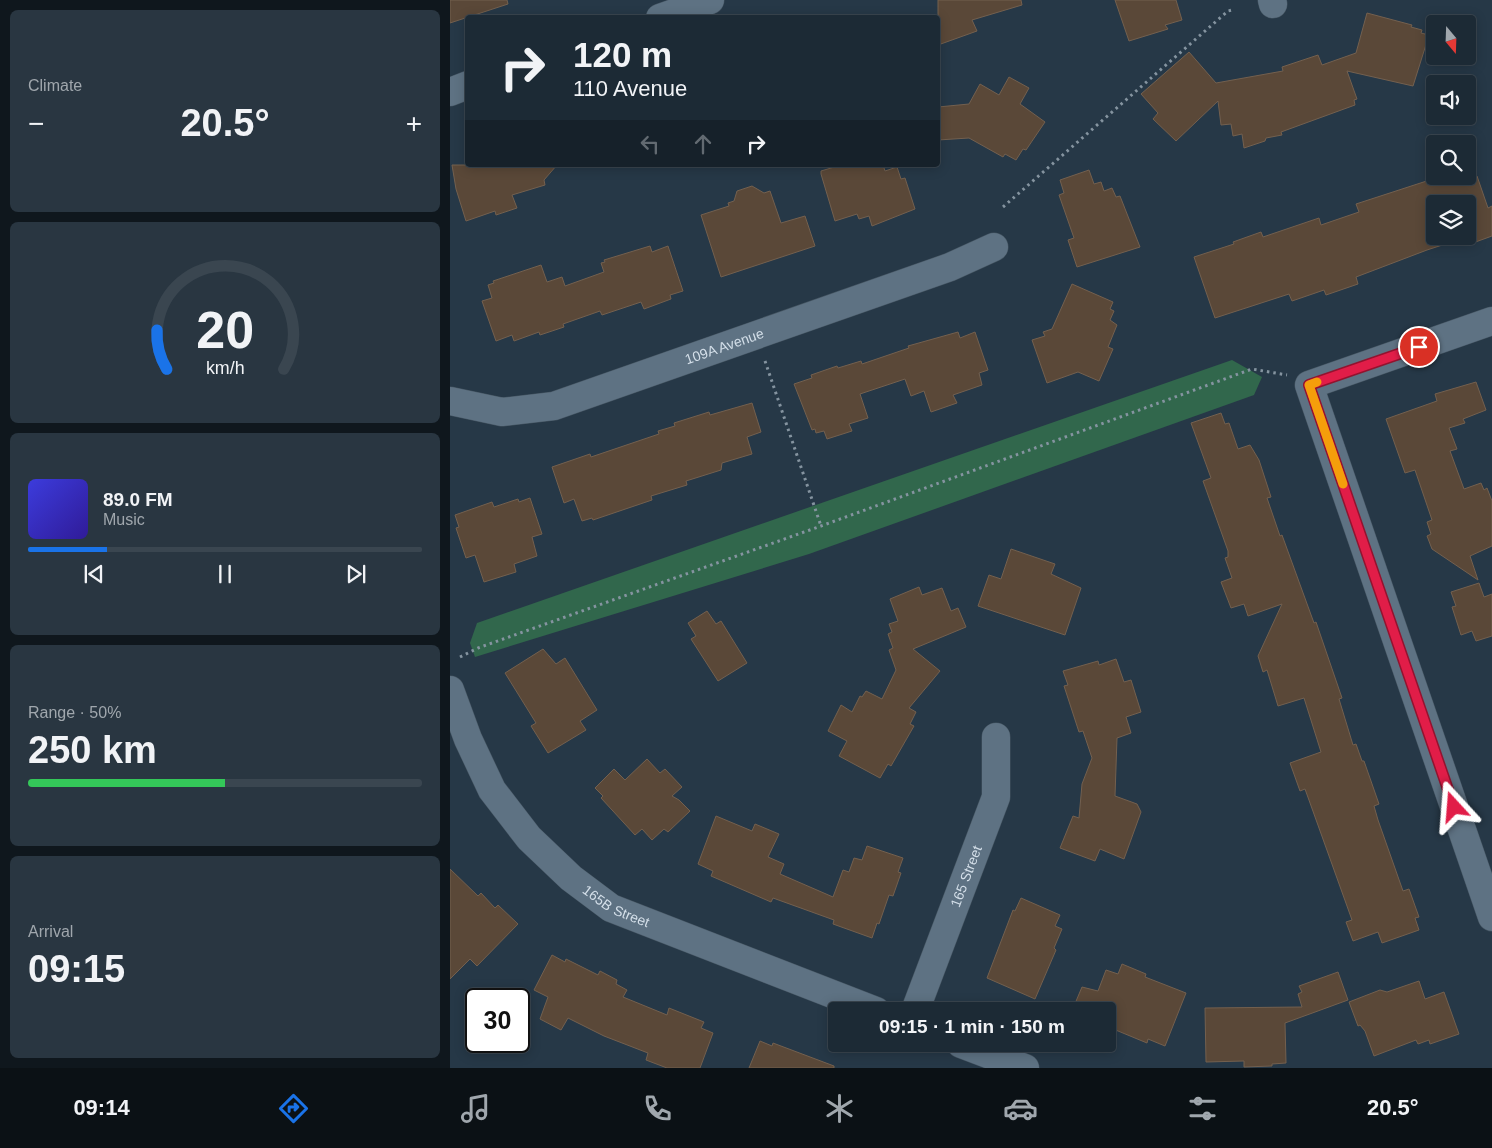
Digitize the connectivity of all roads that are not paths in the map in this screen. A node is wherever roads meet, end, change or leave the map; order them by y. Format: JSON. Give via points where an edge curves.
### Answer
{"nodes":[{"id":1,"x":710,"y":0,"type":"edge"},
{"id":2,"x":668,"y":15,"type":"edge"},
{"id":3,"x":465,"y":86,"type":"edge"},
{"id":4,"x":450,"y":92,"type":"edge"},
{"id":5,"x":994,"y":247,"type":"dead end"},
{"id":6,"x":1492,"y":321,"type":"edge"},
{"id":7,"x":450,"y":401,"type":"edge"},
{"id":8,"x":450,"y":690,"type":"edge"},
{"id":9,"x":996,"y":737,"type":"dead end"},
{"id":10,"x":1492,"y":918,"type":"edge"},
{"id":11,"x":853,"y":1002,"type":"edge"},
{"id":12,"x":918,"y":1002,"type":"edge"},
{"id":13,"x":982,"y":1052,"type":"edge"},
{"id":14,"x":1025,"y":1068,"type":"edge"}],
"edges":[{"from":1,"to":2,"type":"street"},
{"from":3,"to":4,"type":"street"},
{"from":5,"to":7,"type":"street","name":"109A Avenue","via":[[950,267],[554,406],[502,412]]},
{"from":6,"to":10,"type":"street","via":[[1299,381]]},
{"from":8,"to":11,"type":"street","name":"165B Street","via":[[492,790],[529,838],[571,878],[611,908]]},
{"from":9,"to":12,"type":"street","name":"165 Street","via":[[996,797]]},
{"from":13,"to":14,"type":"street"}]}
